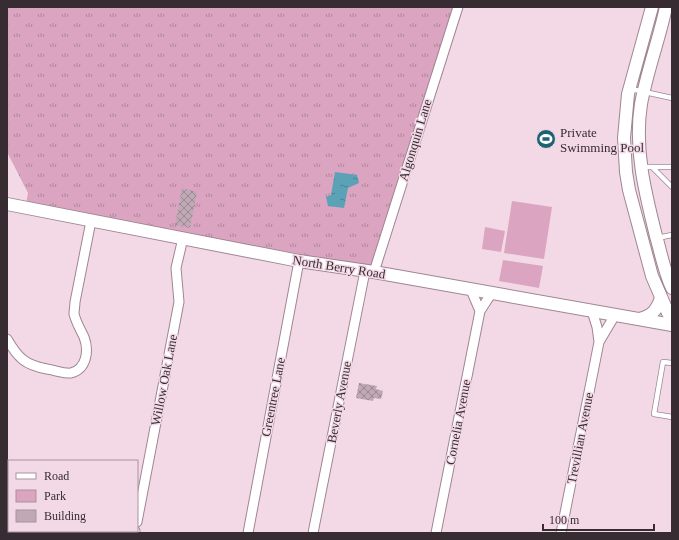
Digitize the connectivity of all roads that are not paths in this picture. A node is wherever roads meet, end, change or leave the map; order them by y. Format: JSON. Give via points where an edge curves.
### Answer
{"nodes":[{"id":1,"x":458,"y":7,"type":"edge"},
{"id":2,"x":652,"y":7,"type":"edge"},
{"id":3,"x":666,"y":7,"type":"edge"},
{"id":4,"x":629,"y":89,"type":"junction"},
{"id":5,"x":644,"y":92,"type":"junction"},
{"id":6,"x":672,"y":98,"type":"edge"},
{"id":7,"x":646,"y":167,"type":"junction"},
{"id":8,"x":672,"y":167,"type":"edge"},
{"id":9,"x":626,"y":169,"type":"junction"},
{"id":10,"x":672,"y":187,"type":"edge"},
{"id":11,"x":7,"y":204,"type":"edge"},
{"id":12,"x":91,"y":221,"type":"junction"},
{"id":13,"x":672,"y":234,"type":"edge"},
{"id":14,"x":183,"y":238,"type":"junction"},
{"id":15,"x":657,"y":238,"type":"junction"},
{"id":16,"x":642,"y":240,"type":"junction"},
{"id":17,"x":299,"y":261,"type":"junction"},
{"id":18,"x":369,"y":272,"type":"junction"},
{"id":19,"x":672,"y":288,"type":"edge"},
{"id":20,"x":471,"y":290,"type":"junction"},
{"id":21,"x":492,"y":294,"type":"junction"},
{"id":22,"x":661,"y":298,"type":"junction"},
{"id":23,"x":480,"y":311,"type":"junction"},
{"id":24,"x":592,"y":311,"type":"junction"},
{"id":25,"x":615,"y":315,"type":"junction"},
{"id":26,"x":672,"y":318,"type":"edge"},
{"id":27,"x":639,"y":319,"type":"junction"},
{"id":28,"x":672,"y":325,"type":"edge"},
{"id":29,"x":7,"y":339,"type":"edge"},
{"id":30,"x":599,"y":342,"type":"junction"},
{"id":31,"x":672,"y":363,"type":"edge"},
{"id":32,"x":672,"y":417,"type":"edge"},
{"id":33,"x":138,"y":517,"type":"edge"},
{"id":34,"x":248,"y":533,"type":"edge"},
{"id":35,"x":313,"y":533,"type":"edge"},
{"id":36,"x":436,"y":533,"type":"edge"},
{"id":37,"x":561,"y":533,"type":"edge"}],
"edges":[{"from":1,"to":18,"type":"street","name":"Algonquin Lane"},
{"from":2,"to":4,"type":"main road"},
{"from":3,"to":5,"type":"main road"},
{"from":4,"to":5,"type":"lane"},
{"from":4,"to":9,"type":"main road","via":[[624,138]]},
{"from":5,"to":6,"type":"lane"},
{"from":5,"to":7,"type":"main road","via":[[639,130]]},
{"from":7,"to":8,"type":"lane"},
{"from":7,"to":9,"type":"main road"},
{"from":7,"to":10,"type":"lane"},
{"from":7,"to":15,"type":"main road","via":[[644,190]]},
{"from":9,"to":16,"type":"main road"},
{"from":11,"to":12,"type":"main road","name":"North Berry Road"},
{"from":12,"to":14,"type":"main road","name":"North Berry Road"},
{"from":12,"to":29,"type":"street","via":[[74,308],[84,338],[85,361],[80,368],[70,373],[33,366],[14,351]]},
{"from":13,"to":15,"type":"lane"},
{"from":14,"to":17,"type":"main road","name":"North Berry Road"},
{"from":14,"to":33,"type":"street","name":"Willow Oak Lane","via":[[176,268],[179,302]]},
{"from":15,"to":16,"type":"main road"},
{"from":15,"to":19,"type":"main road"},
{"from":16,"to":22,"type":"main road"},
{"from":17,"to":18,"type":"main road","name":"North Berry Road"},
{"from":17,"to":34,"type":"street","name":"Greentree Lane"},
{"from":18,"to":20,"type":"main road","name":"North Berry Road"},
{"from":18,"to":35,"type":"street","name":"Beverly Avenue"},
{"from":20,"to":21,"type":"main road","name":"North Berry Road"},
{"from":20,"to":23,"type":"street"},
{"from":21,"to":23,"type":"street","name":"Cornelia Avenue"},
{"from":21,"to":24,"type":"main road","name":"North Berry Road"},
{"from":22,"to":26,"type":"main road"},
{"from":22,"to":27,"type":"main road","via":[[653,313]]},
{"from":23,"to":36,"type":"street","name":"Cornelia Avenue"},
{"from":24,"to":25,"type":"main road","name":"North Berry Road"},
{"from":24,"to":30,"type":"street","name":"Trevillian Avenue"},
{"from":25,"to":27,"type":"main road","name":"North Berry Road"},
{"from":25,"to":30,"type":"street","name":"Trevillian Avenue"},
{"from":27,"to":28,"type":"main road","name":"North Berry Road"},
{"from":30,"to":37,"type":"street","name":"Trevillian Avenue"},
{"from":31,"to":32,"type":"lane","via":[[663,362],[654,414]]}]}
